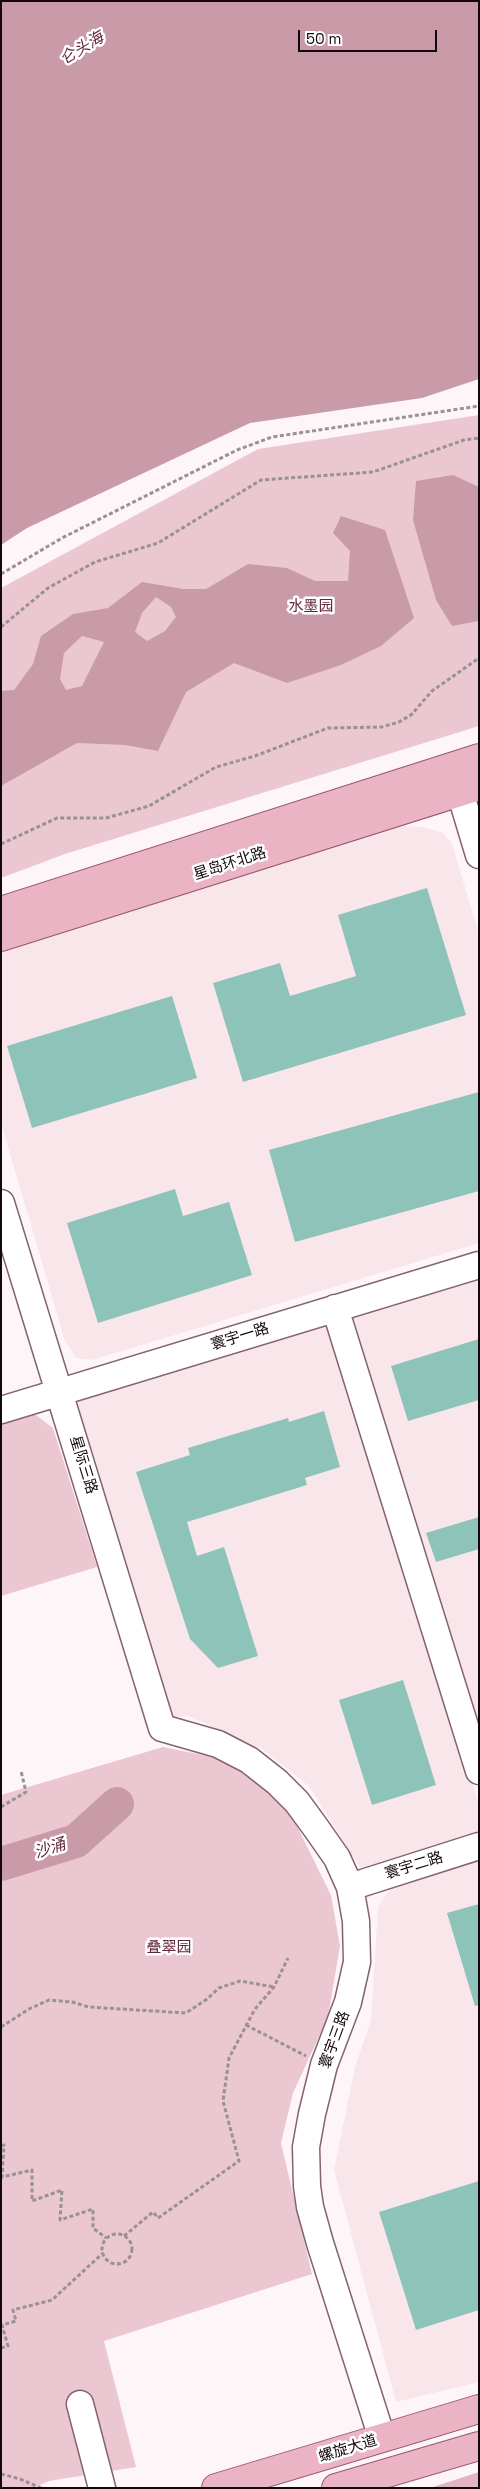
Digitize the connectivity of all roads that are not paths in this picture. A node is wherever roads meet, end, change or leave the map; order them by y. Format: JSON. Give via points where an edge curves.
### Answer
{"nodes":[{"id":1,"x":479,"y":758,"type":"edge"},
{"id":2,"x":464,"y":781,"type":"edge"},
{"id":3,"x":479,"y":854,"type":"edge"},
{"id":4,"x":1,"y":910,"type":"edge"},
{"id":5,"x":1,"y":937,"type":"edge"},
{"id":6,"x":1,"y":1203,"type":"edge"},
{"id":7,"x":479,"y":1265,"type":"edge"},
{"id":8,"x":335,"y":1308,"type":"junction"},
{"id":9,"x":60,"y":1392,"type":"junction"},
{"id":10,"x":1,"y":1410,"type":"edge"},
{"id":11,"x":162,"y":1728,"type":"joint"},
{"id":12,"x":479,"y":1771,"type":"edge"},
{"id":13,"x":479,"y":1846,"type":"edge"},
{"id":14,"x":350,"y":1887,"type":"junction"},
{"id":15,"x":80,"y":2404,"type":"dead end"},
{"id":16,"x":479,"y":2409,"type":"edge"},
{"id":17,"x":382,"y":2438,"type":"junction"},
{"id":18,"x":479,"y":2446,"type":"edge"},
{"id":19,"x":102,"y":2488,"type":"edge"},
{"id":20,"x":216,"y":2488,"type":"edge"},
{"id":21,"x":336,"y":2488,"type":"edge"}],
"edges":[{"from":1,"to":2,"type":"main road"},
{"from":2,"to":3,"type":"street"},
{"from":2,"to":4,"type":"main road","name":"星岛环北路"},
{"from":2,"to":5,"type":"main road","name":"星岛环北路"},
{"from":6,"to":9,"type":"street","name":"星际三路"},
{"from":7,"to":8,"type":"street","name":"寰宇一路"},
{"from":8,"to":9,"type":"street","name":"寰宇一路"},
{"from":8,"to":12,"type":"street"},
{"from":9,"to":10,"type":"street","name":"寰宇一路"},
{"from":9,"to":11,"type":"street","name":"星际三路"},
{"from":11,"to":14,"type":"street","name":"寰宇三路","via":[[218,1744],[249,1760],[277,1782],[297,1802],[337,1858]]},
{"from":13,"to":14,"type":"street","name":"寰宇二路"},
{"from":14,"to":17,"type":"street","name":"寰宇三路","via":[[356,1921],[357,1962],[348,2002],[324,2065],[306,2147],[310,2208]]},
{"from":15,"to":19,"type":"street"},
{"from":16,"to":17,"type":"main road","name":"螺旋大道"},
{"from":17,"to":20,"type":"main road","name":"螺旋大道"},
{"from":18,"to":21,"type":"main road"}]}
